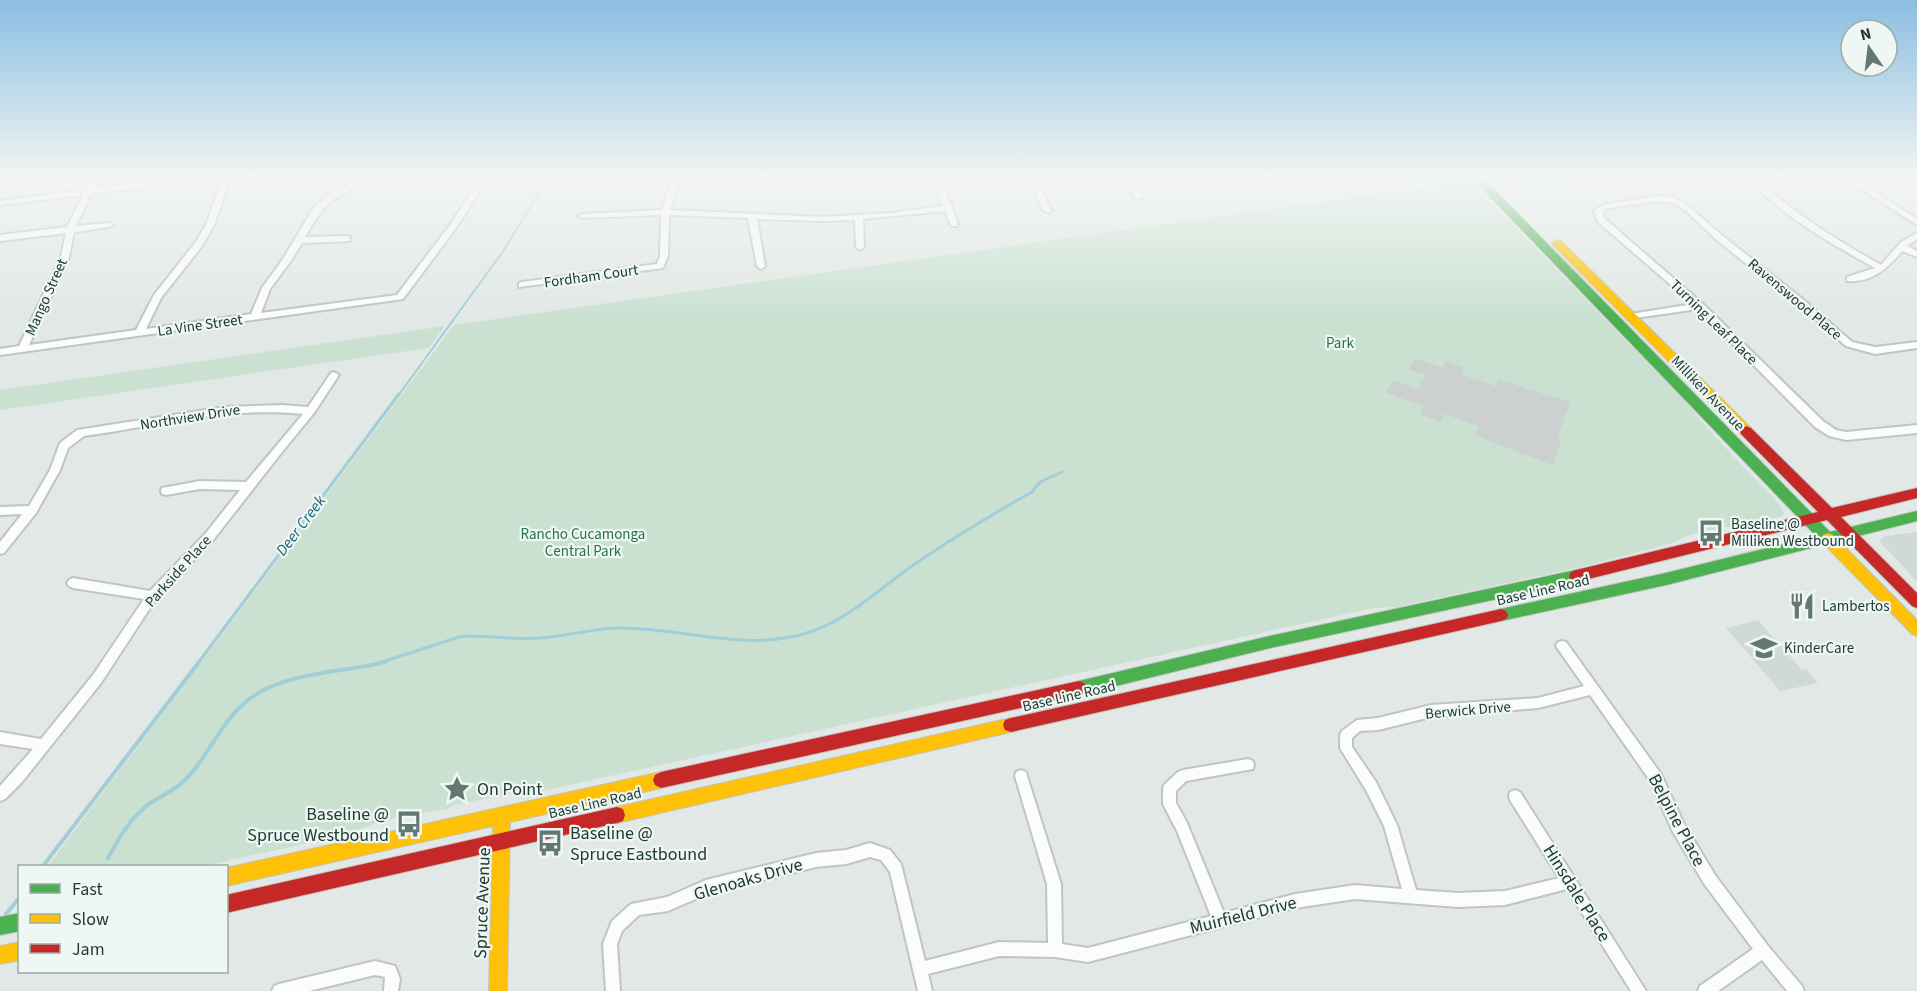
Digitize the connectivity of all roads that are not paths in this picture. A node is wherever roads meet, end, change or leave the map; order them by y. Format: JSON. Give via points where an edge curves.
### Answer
{"nodes":[{"id":1,"x":73,"y":223,"type":"edge"},
{"id":2,"x":211,"y":223,"type":"edge"},
{"id":3,"x":309,"y":223,"type":"edge"},
{"id":4,"x":455,"y":223,"type":"edge"},
{"id":5,"x":665,"y":223,"type":"edge"},
{"id":6,"x":753,"y":223,"type":"edge"},
{"id":7,"x":859,"y":223,"type":"edge"},
{"id":8,"x":1521,"y":223,"type":"edge"},
{"id":9,"x":1538,"y":223,"type":"edge"},
{"id":10,"x":1604,"y":223,"type":"edge"},
{"id":11,"x":1703,"y":223,"type":"edge"},
{"id":12,"x":1805,"y":223,"type":"edge"},
{"id":13,"x":109,"y":225,"type":"dead end"},
{"id":14,"x":71,"y":228,"type":"junction"},
{"id":15,"x":1917,"y":236,"type":"edge"},
{"id":16,"x":0,"y":238,"type":"edge"},
{"id":17,"x":347,"y":238,"type":"dead end"},
{"id":18,"x":300,"y":240,"type":"junction"},
{"id":19,"x":860,"y":247,"type":"dead end"},
{"id":20,"x":1900,"y":247,"type":"junction"},
{"id":21,"x":1917,"y":254,"type":"edge"},
{"id":22,"x":761,"y":267,"type":"dead end"},
{"id":23,"x":1881,"y":268,"type":"junction"},
{"id":24,"x":1850,"y":279,"type":"dead end"},
{"id":25,"x":522,"y":285,"type":"dead end"},
{"id":26,"x":1700,"y":306,"type":"junction"},
{"id":27,"x":255,"y":317,"type":"junction"},
{"id":28,"x":1631,"y":317,"type":"junction"},
{"id":29,"x":139,"y":333,"type":"junction"},
{"id":30,"x":1917,"y":345,"type":"edge"},
{"id":31,"x":22,"y":349,"type":"junction"},
{"id":32,"x":0,"y":352,"type":"edge"},
{"id":33,"x":334,"y":375,"type":"dead end"},
{"id":34,"x":311,"y":411,"type":"junction"},
{"id":35,"x":1917,"y":429,"type":"edge"},
{"id":36,"x":249,"y":486,"type":"junction"},
{"id":37,"x":166,"y":491,"type":"dead end"},
{"id":38,"x":1917,"y":493,"type":"edge"},
{"id":39,"x":0,"y":510,"type":"edge"},
{"id":40,"x":32,"y":510,"type":"junction"},
{"id":41,"x":1828,"y":513,"type":"junction"},
{"id":42,"x":1917,"y":516,"type":"edge"},
{"id":43,"x":1806,"y":518,"type":"junction"},
{"id":44,"x":1848,"y":533,"type":"junction"},
{"id":45,"x":1827,"y":540,"type":"junction"},
{"id":46,"x":0,"y":550,"type":"edge"},
{"id":47,"x":72,"y":583,"type":"dead end"},
{"id":48,"x":152,"y":596,"type":"junction"},
{"id":49,"x":1917,"y":602,"type":"edge"},
{"id":50,"x":1917,"y":630,"type":"edge"},
{"id":51,"x":1562,"y":646,"type":"dead end"},
{"id":52,"x":1593,"y":690,"type":"junction"},
{"id":53,"x":0,"y":738,"type":"edge"},
{"id":54,"x":43,"y":745,"type":"junction"},
{"id":55,"x":1248,"y":765,"type":"dead end"},
{"id":56,"x":1022,"y":776,"type":"dead end"},
{"id":57,"x":0,"y":795,"type":"edge"},
{"id":58,"x":1515,"y":796,"type":"dead end"},
{"id":59,"x":502,"y":816,"type":"junction"},
{"id":60,"x":502,"y":841,"type":"junction"},
{"id":61,"x":228,"y":877,"type":"edge"},
{"id":62,"x":1569,"y":882,"type":"junction"},
{"id":63,"x":1411,"y":897,"type":"junction"},
{"id":64,"x":228,"y":904,"type":"edge"},
{"id":65,"x":1220,"y":921,"type":"junction"},
{"id":66,"x":18,"y":922,"type":"edge"},
{"id":67,"x":2,"y":926,"type":"edge"},
{"id":68,"x":1055,"y":950,"type":"junction"},
{"id":69,"x":1763,"y":951,"type":"junction"},
{"id":70,"x":18,"y":952,"type":"edge"},
{"id":71,"x":0,"y":956,"type":"edge"},
{"id":72,"x":920,"y":969,"type":"junction"},
{"id":73,"x":279,"y":991,"type":"edge"},
{"id":74,"x":391,"y":991,"type":"edge"},
{"id":75,"x":498,"y":991,"type":"edge"},
{"id":76,"x":613,"y":991,"type":"edge"},
{"id":77,"x":925,"y":991,"type":"edge"},
{"id":78,"x":1639,"y":991,"type":"edge"},
{"id":79,"x":1705,"y":991,"type":"edge"},
{"id":80,"x":1797,"y":991,"type":"edge"}],
"edges":[{"from":1,"to":14,"type":"street","name":"Mango Street"},
{"from":2,"to":29,"type":"street","via":[[157,297]]},
{"from":3,"to":18,"type":"street"},
{"from":4,"to":27,"type":"street","name":"La Vine Street","via":[[400,297]]},
{"from":5,"to":25,"type":"street","name":"Fordham Court","via":[[660,266]]},
{"from":6,"to":22,"type":"street"},
{"from":7,"to":19,"type":"street"},
{"from":8,"to":43,"type":"main road","name":"Milliken Avenue"},
{"from":9,"to":28,"type":"main road","name":"Milliken Avenue"},
{"from":10,"to":26,"type":"street","name":"Turning Leaf Place"},
{"from":11,"to":30,"type":"street","name":"Ravenswood Place","via":[[1849,344],[1876,352]]},
{"from":12,"to":23,"type":"street"},
{"from":13,"to":14,"type":"street"},
{"from":14,"to":16,"type":"street"},
{"from":14,"to":31,"type":"street","name":"Mango Street","via":[[65,258]]},
{"from":15,"to":20,"type":"street"},
{"from":17,"to":18,"type":"street"},
{"from":18,"to":27,"type":"street","via":[[266,288]]},
{"from":20,"to":21,"type":"street"},
{"from":20,"to":23,"type":"street"},
{"from":23,"to":24,"type":"street"},
{"from":26,"to":28,"type":"street"},
{"from":26,"to":35,"type":"street","name":"Turning Leaf Place","via":[[1819,424],[1833,433],[1846,436]]},
{"from":27,"to":29,"type":"street","name":"La Vine Street"},
{"from":28,"to":41,"type":"main road","name":"Milliken Avenue"},
{"from":29,"to":31,"type":"street","name":"La Vine Street"},
{"from":31,"to":32,"type":"street","name":"La Vine Street"},
{"from":33,"to":34,"type":"street","name":"Parkside Place"},
{"from":34,"to":36,"type":"street","name":"Parkside Place"},
{"from":34,"to":40,"type":"street","name":"Northview Drive","via":[[266,406],[223,410],[81,433],[64,446]]},
{"from":36,"to":37,"type":"street","via":[[200,485]]},
{"from":36,"to":48,"type":"street","name":"Parkside Place","via":[[210,536]]},
{"from":38,"to":41,"type":"main road","name":"Base Line Road"},
{"from":39,"to":40,"type":"street"},
{"from":40,"to":46,"type":"street"},
{"from":41,"to":43,"type":"main road","name":"Base Line Road"},
{"from":41,"to":44,"type":"main road","name":"Milliken Avenue"},
{"from":42,"to":44,"type":"main road","name":"Base Line Road"},
{"from":43,"to":45,"type":"main road","name":"Milliken Avenue"},
{"from":43,"to":59,"type":"main road","name":"Base Line Road","via":[[1553,581]]},
{"from":44,"to":45,"type":"main road","name":"Base Line Road"},
{"from":44,"to":49,"type":"main road","name":"Milliken Avenue"},
{"from":45,"to":50,"type":"main road","name":"Milliken Avenue"},
{"from":45,"to":60,"type":"main road","name":"Base Line Road"},
{"from":47,"to":48,"type":"street"},
{"from":48,"to":54,"type":"street","name":"Parkside Place","via":[[97,679]]},
{"from":51,"to":52,"type":"street","name":"Belpine Place"},
{"from":52,"to":63,"type":"street","name":"Berwick Drive","via":[[1538,703],[1431,711],[1357,726],[1346,735],[1347,748],[1390,825]]},
{"from":52,"to":69,"type":"street","name":"Belpine Place","via":[[1656,778],[1678,827],[1710,880]]},
{"from":53,"to":54,"type":"street"},
{"from":54,"to":57,"type":"street","name":"Parkside Place"},
{"from":55,"to":65,"type":"street","via":[[1183,777],[1169,789],[1170,804]]},
{"from":56,"to":68,"type":"street","via":[[1054,884]]},
{"from":58,"to":62,"type":"street","name":"Hinsdale Place"},
{"from":59,"to":60,"type":"main road","name":"Spruce Avenue"},
{"from":59,"to":61,"type":"main road","name":"Base Line Road"},
{"from":60,"to":64,"type":"main road","name":"Base Line Road"},
{"from":60,"to":75,"type":"main road","name":"Spruce Avenue"},
{"from":62,"to":63,"type":"street","name":"Muirfield Drive","via":[[1505,898]]},
{"from":62,"to":78,"type":"street","name":"Hinsdale Place"},
{"from":63,"to":65,"type":"street","name":"Muirfield Drive","via":[[1355,892],[1295,901]]},
{"from":65,"to":68,"type":"street","name":"Muirfield Drive","via":[[1088,955]]},
{"from":66,"to":67,"type":"main road"},
{"from":68,"to":72,"type":"street","name":"Muirfield Drive","via":[[999,949]]},
{"from":69,"to":79,"type":"street"},
{"from":69,"to":80,"type":"street","name":"Belpine Place"},
{"from":70,"to":71,"type":"main road"},
{"from":72,"to":76,"type":"street","name":"Glenoaks Drive","via":[[896,869],[885,855],[870,850],[706,887],[668,904],[636,909],[617,926],[610,944]]},
{"from":72,"to":77,"type":"street"},
{"from":73,"to":74,"type":"street","via":[[375,968],[390,972]]}]}
